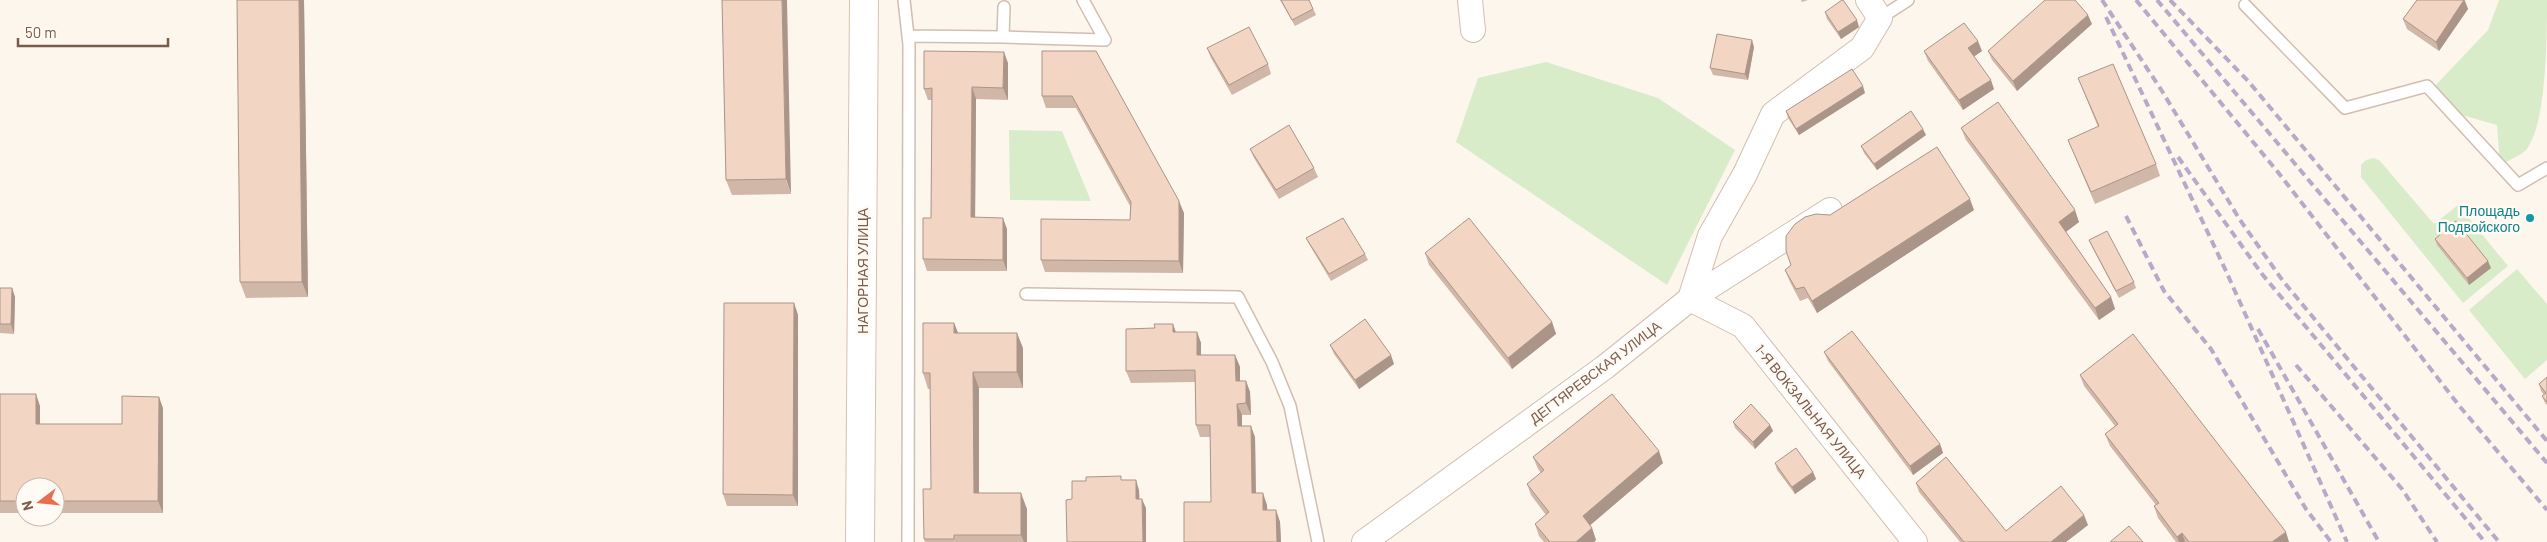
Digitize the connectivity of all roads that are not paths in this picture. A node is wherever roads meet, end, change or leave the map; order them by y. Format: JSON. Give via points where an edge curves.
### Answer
{"nodes":[{"id":1,"x":864,"y":0,"type":"edge"},
{"id":2,"x":904,"y":0,"type":"edge"},
{"id":3,"x":1083,"y":0,"type":"edge"},
{"id":4,"x":1470,"y":0,"type":"edge"},
{"id":5,"x":1908,"y":0,"type":"edge"},
{"id":6,"x":2245,"y":5,"type":"dead end"},
{"id":7,"x":1004,"y":7,"type":"dead end"},
{"id":8,"x":1874,"y":9,"type":"edge"},
{"id":9,"x":1472,"y":30,"type":"dead end"},
{"id":10,"x":908,"y":36,"type":"junction"},
{"id":11,"x":1003,"y":37,"type":"junction"},
{"id":12,"x":2547,"y":168,"type":"edge"},
{"id":13,"x":1830,"y":210,"type":"dead end"},
{"id":14,"x":1026,"y":294,"type":"dead end"},
{"id":15,"x":1690,"y":299,"type":"junction"},
{"id":16,"x":860,"y":542,"type":"edge"},
{"id":17,"x":908,"y":542,"type":"edge"},
{"id":18,"x":1318,"y":542,"type":"edge"},
{"id":19,"x":1364,"y":542,"type":"edge"},
{"id":20,"x":1915,"y":542,"type":"edge"}],
"edges":[{"from":1,"to":16,"type":"main road","name":"НАГОРНАЯ УЛИЦА"},
{"from":2,"to":10,"type":"lane"},
{"from":3,"to":11,"type":"lane","via":[[1105,40]]},
{"from":4,"to":9,"type":"street"},
{"from":5,"to":8,"type":"lane"},
{"from":6,"to":12,"type":"lane","via":[[2345,108],[2427,86],[2518,185]]},
{"from":7,"to":11,"type":"lane"},
{"from":8,"to":15,"type":"street","via":[[1862,48],[1773,114],[1745,174],[1710,236]]},
{"from":10,"to":11,"type":"lane"},
{"from":10,"to":17,"type":"lane"},
{"from":13,"to":15,"type":"street","name":"ДЕГТЯРЕВСКАЯ УЛИЦА"},
{"from":14,"to":18,"type":"lane","via":[[1238,297],[1272,362],[1290,406]]},
{"from":15,"to":19,"type":"street","name":"ДЕГТЯРЕВСКАЯ УЛИЦА","via":[[1605,367]]},
{"from":15,"to":20,"type":"street","name":"1-Я ВОКЗАЛЬНАЯ УЛИЦА","via":[[1743,326]]}]}
